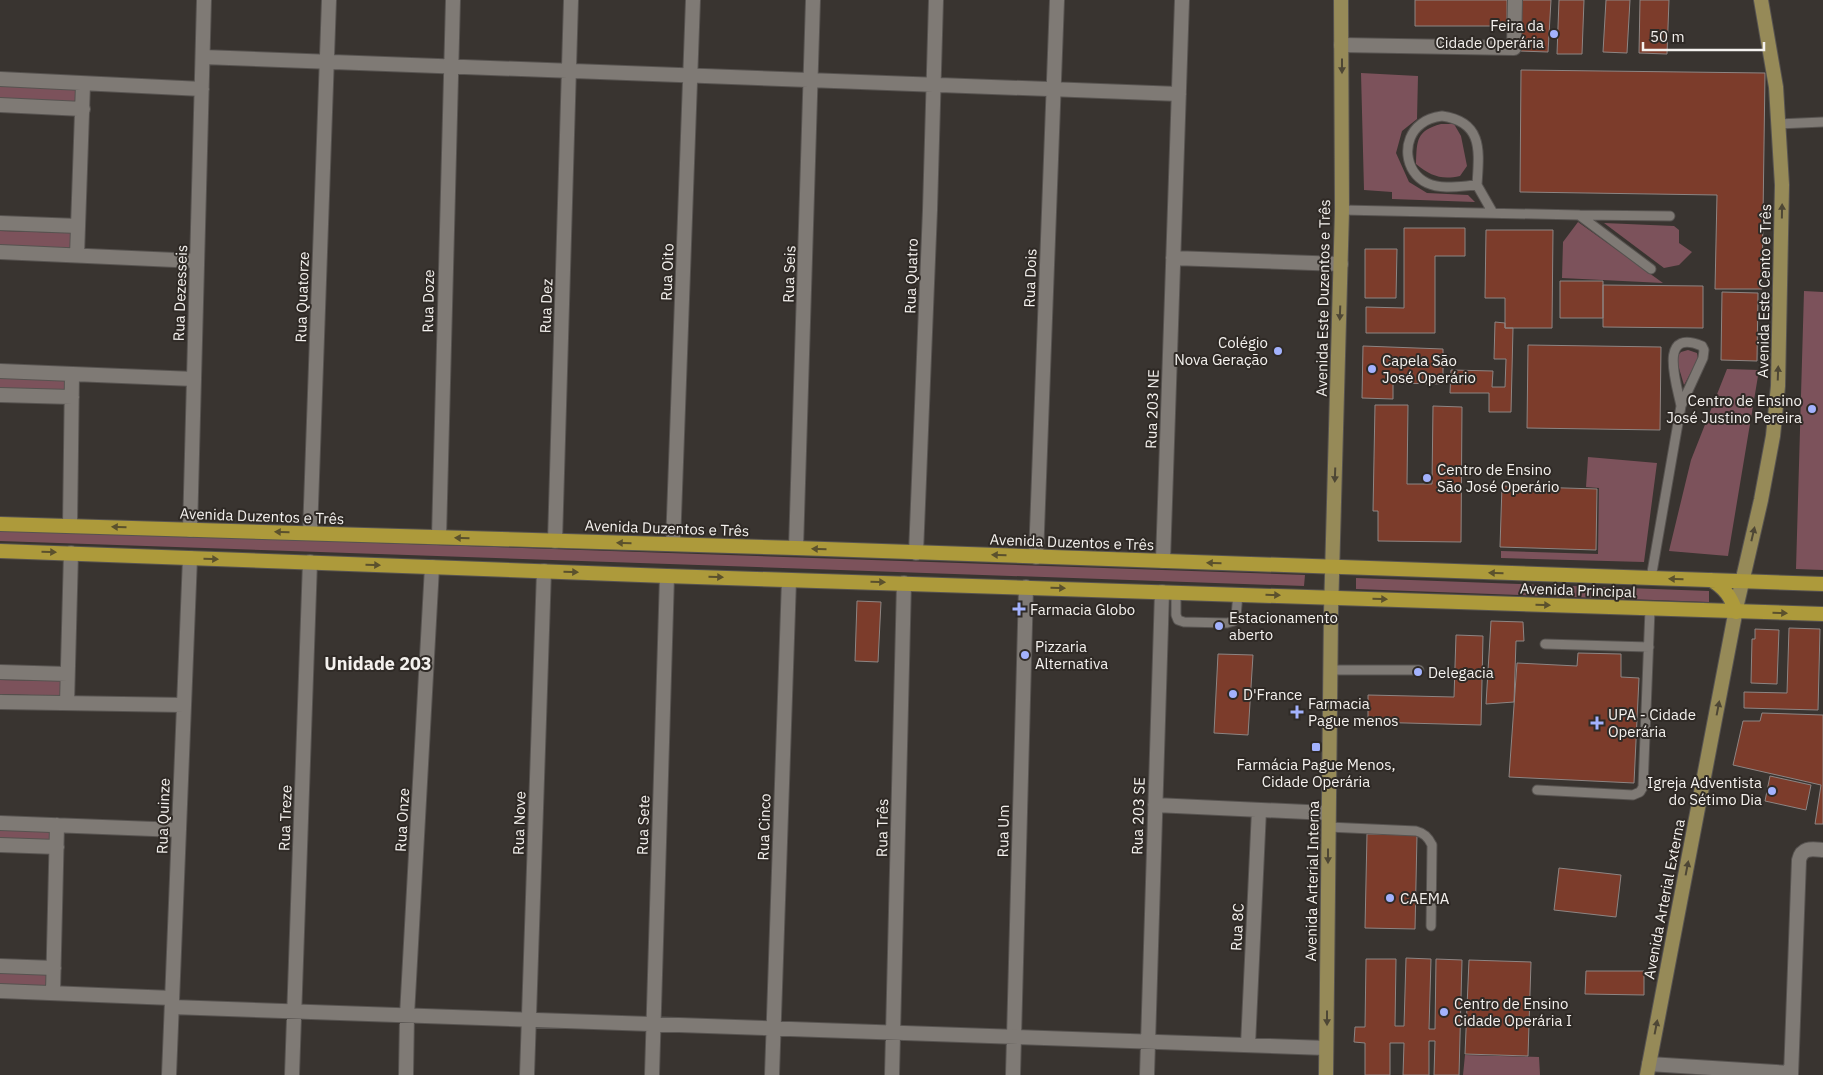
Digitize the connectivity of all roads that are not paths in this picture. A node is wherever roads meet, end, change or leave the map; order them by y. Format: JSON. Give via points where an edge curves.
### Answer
{"nodes":[{"id":1,"x":204,"y":0,"type":"edge"},
{"id":2,"x":329,"y":0,"type":"edge"},
{"id":3,"x":452,"y":0,"type":"edge"},
{"id":4,"x":571,"y":0,"type":"edge"},
{"id":5,"x":693,"y":0,"type":"edge"},
{"id":6,"x":813,"y":0,"type":"edge"},
{"id":7,"x":936,"y":0,"type":"edge"},
{"id":8,"x":1057,"y":0,"type":"edge"},
{"id":9,"x":1182,"y":0,"type":"edge"},
{"id":10,"x":1341,"y":0,"type":"edge"},
{"id":11,"x":1516,"y":0,"type":"edge"},
{"id":12,"x":1761,"y":0,"type":"edge"},
{"id":13,"x":1342,"y":45,"type":"junction"},
{"id":14,"x":203,"y":57,"type":"junction"},
{"id":15,"x":327,"y":62,"type":"junction"},
{"id":16,"x":451,"y":67,"type":"junction"},
{"id":17,"x":569,"y":71,"type":"junction"},
{"id":18,"x":690,"y":76,"type":"junction"},
{"id":19,"x":0,"y":79,"type":"edge"},
{"id":20,"x":811,"y":80,"type":"junction"},
{"id":21,"x":84,"y":84,"type":"junction"},
{"id":22,"x":934,"y":85,"type":"junction"},
{"id":23,"x":202,"y":89,"type":"junction"},
{"id":24,"x":1053,"y":90,"type":"junction"},
{"id":25,"x":1179,"y":94,"type":"junction"},
{"id":26,"x":0,"y":105,"type":"edge"},
{"id":27,"x":82,"y":109,"type":"junction"},
{"id":28,"x":1823,"y":122,"type":"edge"},
{"id":29,"x":1778,"y":124,"type":"junction"},
{"id":30,"x":1477,"y":185,"type":"junction"},
{"id":31,"x":1342,"y":210,"type":"junction"},
{"id":32,"x":1493,"y":213,"type":"junction"},
{"id":33,"x":1579,"y":215,"type":"junction"},
{"id":34,"x":1670,"y":216,"type":"dead end"},
{"id":35,"x":0,"y":223,"type":"edge"},
{"id":36,"x":78,"y":226,"type":"junction"},
{"id":37,"x":0,"y":252,"type":"edge"},
{"id":38,"x":77,"y":255,"type":"junction"},
{"id":39,"x":1173,"y":258,"type":"junction"},
{"id":40,"x":197,"y":260,"type":"junction"},
{"id":41,"x":1341,"y":264,"type":"junction"},
{"id":42,"x":1651,"y":269,"type":"dead end"},
{"id":43,"x":0,"y":371,"type":"edge"},
{"id":44,"x":72,"y":374,"type":"junction"},
{"id":45,"x":194,"y":379,"type":"junction"},
{"id":46,"x":0,"y":395,"type":"edge"},
{"id":47,"x":72,"y":397,"type":"junction"},
{"id":48,"x":1682,"y":406,"type":"junction"},
{"id":49,"x":0,"y":524,"type":"edge"},
{"id":50,"x":70,"y":526,"type":"junction"},
{"id":51,"x":190,"y":530,"type":"junction"},
{"id":52,"x":310,"y":533,"type":"junction"},
{"id":53,"x":439,"y":537,"type":"junction"},
{"id":54,"x":555,"y":541,"type":"junction"},
{"id":55,"x":673,"y":544,"type":"junction"},
{"id":56,"x":796,"y":548,"type":"junction"},
{"id":57,"x":0,"y":550,"type":"edge"},
{"id":58,"x":71,"y":553,"type":"junction"},
{"id":59,"x":916,"y":553,"type":"junction"},
{"id":60,"x":1036,"y":557,"type":"junction"},
{"id":61,"x":190,"y":558,"type":"junction"},
{"id":62,"x":1163,"y":561,"type":"junction"},
{"id":63,"x":310,"y":562,"type":"junction"},
{"id":64,"x":432,"y":567,"type":"junction"},
{"id":65,"x":1332,"y":568,"type":"junction"},
{"id":66,"x":544,"y":571,"type":"junction"},
{"id":67,"x":667,"y":576,"type":"junction"},
{"id":68,"x":1651,"y":578,"type":"junction"},
{"id":69,"x":789,"y":580,"type":"junction"},
{"id":70,"x":1710,"y":580,"type":"junction"},
{"id":71,"x":1742,"y":581,"type":"junction"},
{"id":72,"x":904,"y":583,"type":"junction"},
{"id":73,"x":1823,"y":584,"type":"edge"},
{"id":74,"x":1026,"y":587,"type":"junction"},
{"id":75,"x":1162,"y":592,"type":"junction"},
{"id":76,"x":1176,"y":592,"type":"junction"},
{"id":77,"x":1238,"y":594,"type":"junction"},
{"id":78,"x":1332,"y":597,"type":"junction"},
{"id":79,"x":1650,"y":609,"type":"junction"},
{"id":80,"x":1736,"y":612,"type":"junction"},
{"id":81,"x":1823,"y":614,"type":"edge"},
{"id":82,"x":1544,"y":644,"type":"dead end"},
{"id":83,"x":1649,"y":646,"type":"junction"},
{"id":84,"x":1330,"y":670,"type":"junction"},
{"id":85,"x":1419,"y":670,"type":"dead end"},
{"id":86,"x":0,"y":672,"type":"edge"},
{"id":87,"x":67,"y":674,"type":"junction"},
{"id":88,"x":0,"y":702,"type":"edge"},
{"id":89,"x":67,"y":703,"type":"junction"},
{"id":90,"x":184,"y":705,"type":"junction"},
{"id":91,"x":1537,"y":790,"type":"dead end"},
{"id":92,"x":1155,"y":805,"type":"junction"},
{"id":93,"x":1259,"y":810,"type":"junction"},
{"id":94,"x":1328,"y":820,"type":"junction"},
{"id":95,"x":0,"y":823,"type":"edge"},
{"id":96,"x":57,"y":825,"type":"junction"},
{"id":97,"x":179,"y":830,"type":"junction"},
{"id":98,"x":0,"y":845,"type":"edge"},
{"id":99,"x":57,"y":846,"type":"junction"},
{"id":100,"x":1823,"y":850,"type":"edge"},
{"id":101,"x":1431,"y":926,"type":"dead end"},
{"id":102,"x":0,"y":966,"type":"edge"},
{"id":103,"x":54,"y":968,"type":"junction"},
{"id":104,"x":0,"y":991,"type":"edge"},
{"id":105,"x":53,"y":992,"type":"junction"},
{"id":106,"x":172,"y":1002,"type":"junction"},
{"id":107,"x":294,"y":1011,"type":"junction"},
{"id":108,"x":407,"y":1016,"type":"junction"},
{"id":109,"x":529,"y":1020,"type":"junction"},
{"id":110,"x":654,"y":1024,"type":"junction"},
{"id":111,"x":774,"y":1028,"type":"junction"},
{"id":112,"x":893,"y":1032,"type":"junction"},
{"id":113,"x":1014,"y":1037,"type":"junction"},
{"id":114,"x":1148,"y":1042,"type":"junction"},
{"id":115,"x":1248,"y":1045,"type":"junction"},
{"id":116,"x":1326,"y":1048,"type":"junction"},
{"id":117,"x":1648,"y":1070,"type":"edge"},
{"id":118,"x":1791,"y":1074,"type":"edge"},
{"id":119,"x":169,"y":1075,"type":"edge"},
{"id":120,"x":292,"y":1075,"type":"edge"},
{"id":121,"x":406,"y":1075,"type":"edge"},
{"id":122,"x":527,"y":1075,"type":"edge"},
{"id":123,"x":652,"y":1075,"type":"edge"},
{"id":124,"x":772,"y":1075,"type":"edge"},
{"id":125,"x":892,"y":1075,"type":"edge"},
{"id":126,"x":1013,"y":1075,"type":"edge"},
{"id":127,"x":1147,"y":1075,"type":"edge"},
{"id":128,"x":1326,"y":1075,"type":"edge"}],
"edges":[{"from":1,"to":14,"type":"street","name":"Rua Dezesseis"},
{"from":2,"to":15,"type":"street","name":"Rua Quatorze"},
{"from":3,"to":16,"type":"street","name":"Rua Doze"},
{"from":4,"to":17,"type":"street","name":"Rua Dez"},
{"from":5,"to":18,"type":"street","name":"Rua Oito"},
{"from":6,"to":20,"type":"street","name":"Rua Seis"},
{"from":7,"to":22,"type":"street","name":"Rua Quatro"},
{"from":8,"to":24,"type":"street","name":"Rua Dois"},
{"from":9,"to":25,"type":"street","name":"Rua 203 NE"},
{"from":10,"to":13,"type":"main road","name":"Avenida Este Duzentos e Três"},
{"from":11,"to":13,"type":"street","via":[[1514,48]]},
{"from":12,"to":29,"type":"main road","name":"Avenida Este Cento e Três","via":[[1773,69]]},
{"from":13,"to":31,"type":"main road","name":"Avenida Este Duzentos e Três","one_way":true},
{"from":14,"to":15,"type":"street"},
{"from":14,"to":23,"type":"street","name":"Rua Dezesseis"},
{"from":15,"to":16,"type":"street"},
{"from":15,"to":52,"type":"street","name":"Rua Quatorze"},
{"from":16,"to":17,"type":"street"},
{"from":16,"to":53,"type":"street","name":"Rua Doze"},
{"from":17,"to":18,"type":"street"},
{"from":17,"to":54,"type":"street","name":"Rua Dez"},
{"from":18,"to":20,"type":"street"},
{"from":18,"to":55,"type":"street","name":"Rua Oito"},
{"from":19,"to":21,"type":"street"},
{"from":20,"to":22,"type":"street"},
{"from":20,"to":56,"type":"street","name":"Rua Seis"},
{"from":21,"to":23,"type":"street"},
{"from":21,"to":27,"type":"street"},
{"from":22,"to":24,"type":"street"},
{"from":22,"to":59,"type":"street","name":"Rua Quatro"},
{"from":23,"to":40,"type":"street","name":"Rua Dezesseis"},
{"from":24,"to":25,"type":"street"},
{"from":24,"to":60,"type":"street","name":"Rua Dois"},
{"from":25,"to":39,"type":"street","name":"Rua 203 NE"},
{"from":26,"to":27,"type":"street"},
{"from":27,"to":36,"type":"street"},
{"from":28,"to":29,"type":"lane"},
{"from":71,"to":29,"type":"main road","name":"Avenida Este Cento e Três","one_way":true,"via":[[1773,436],[1778,386],[1782,185]]},
{"from":30,"to":30,"type":"lane","via":[[1436,186],[1417,175],[1408,156],[1408,144],[1420,125],[1430,118],[1442,116],[1466,123],[1478,144]]},
{"from":30,"to":32,"type":"lane"},
{"from":31,"to":32,"type":"lane"},
{"from":31,"to":41,"type":"main road","name":"Avenida Este Duzentos e Três"},
{"from":32,"to":33,"type":"lane"},
{"from":33,"to":34,"type":"lane"},
{"from":33,"to":42,"type":"lane"},
{"from":35,"to":36,"type":"street"},
{"from":36,"to":38,"type":"street"},
{"from":37,"to":38,"type":"street"},
{"from":38,"to":40,"type":"street"},
{"from":39,"to":41,"type":"street"},
{"from":39,"to":62,"type":"street","name":"Rua 203 NE"},
{"from":40,"to":45,"type":"street","name":"Rua Dezesseis"},
{"from":41,"to":65,"type":"main road","name":"Avenida Este Duzentos e Três","one_way":true},
{"from":43,"to":44,"type":"street"},
{"from":44,"to":45,"type":"street"},
{"from":44,"to":47,"type":"street"},
{"from":45,"to":51,"type":"street","name":"Rua Dezesseis"},
{"from":46,"to":47,"type":"street"},
{"from":47,"to":50,"type":"street"},
{"from":48,"to":48,"type":"lane","via":[[1703,358],[1704,350],[1697,344],[1683,343],[1673,354],[1672,363]]},
{"from":48,"to":68,"type":"lane"},
{"from":49,"to":50,"type":"main road","name":"Avenida Duzentos e Três"},
{"from":51,"to":50,"type":"main road","name":"Avenida Duzentos e Três","one_way":true},
{"from":52,"to":51,"type":"main road","name":"Avenida Duzentos e Três","one_way":true},
{"from":52,"to":53,"type":"main road","name":"Avenida Duzentos e Três"},
{"from":54,"to":53,"type":"main road","name":"Avenida Duzentos e Três","one_way":true},
{"from":55,"to":54,"type":"main road","name":"Avenida Duzentos e Três","one_way":true},
{"from":55,"to":56,"type":"main road","name":"Avenida Duzentos e Três"},
{"from":59,"to":56,"type":"main road","name":"Avenida Duzentos e Três","one_way":true},
{"from":57,"to":58,"type":"main road","one_way":true},
{"from":58,"to":61,"type":"main road"},
{"from":58,"to":87,"type":"street"},
{"from":60,"to":59,"type":"main road","name":"Avenida Duzentos e Três","one_way":true},
{"from":60,"to":62,"type":"main road","name":"Avenida Duzentos e Três"},
{"from":61,"to":63,"type":"main road","one_way":true},
{"from":61,"to":90,"type":"street","name":"Rua Quinze"},
{"from":65,"to":62,"type":"main road","name":"Avenida Duzentos e Três","one_way":true},
{"from":63,"to":64,"type":"main road","one_way":true},
{"from":63,"to":107,"type":"street","name":"Rua Treze"},
{"from":64,"to":66,"type":"main road"},
{"from":64,"to":108,"type":"street","name":"Rua Onze"},
{"from":68,"to":65,"type":"main road","name":"Avenida Principal","one_way":true},
{"from":65,"to":78,"type":"main road","name":"Avenida Este Duzentos e Três"},
{"from":66,"to":67,"type":"main road","one_way":true},
{"from":66,"to":109,"type":"street","name":"Rua Nove"},
{"from":67,"to":69,"type":"main road","one_way":true},
{"from":67,"to":110,"type":"street","name":"Rua Sete"},
{"from":70,"to":68,"type":"main road","name":"Avenida Principal","one_way":true},
{"from":69,"to":72,"type":"main road","one_way":true},
{"from":69,"to":111,"type":"street","name":"Rua Cinco"},
{"from":70,"to":71,"type":"main road","name":"Avenida Principal"},
{"from":70,"to":80,"type":"main road","via":[[1726,590]]},
{"from":71,"to":73,"type":"main road","name":"Avenida Principal"},
{"from":71,"to":80,"type":"main road","name":"Avenida Este Cento e Três"},
{"from":72,"to":74,"type":"main road"},
{"from":72,"to":112,"type":"street","name":"Rua Três"},
{"from":74,"to":75,"type":"main road","one_way":true},
{"from":74,"to":113,"type":"street","name":"Rua Um"},
{"from":75,"to":76,"type":"main road"},
{"from":75,"to":92,"type":"street","name":"Rua 203 SE"},
{"from":76,"to":77,"type":"main road"},
{"from":76,"to":77,"type":"lane","via":[[1176,615],[1184,622],[1234,621]]},
{"from":77,"to":78,"type":"main road","one_way":true},
{"from":78,"to":79,"type":"main road","name":"Avenida Principal","one_way":true},
{"from":78,"to":84,"type":"main road","name":"Avenida Arterial Interna"},
{"from":79,"to":80,"type":"main road","name":"Avenida Principal"},
{"from":79,"to":83,"type":"lane"},
{"from":80,"to":81,"type":"main road","name":"Avenida Principal","one_way":true},
{"from":117,"to":80,"type":"main road","name":"Avenida Arterial Externa","one_way":true},
{"from":82,"to":83,"type":"lane"},
{"from":83,"to":91,"type":"lane","via":[[1643,787],[1640,792],[1633,795]]},
{"from":84,"to":85,"type":"lane"},
{"from":84,"to":94,"type":"main road","name":"Avenida Arterial Interna"},
{"from":86,"to":87,"type":"street"},
{"from":87,"to":89,"type":"street"},
{"from":88,"to":89,"type":"street"},
{"from":89,"to":90,"type":"street"},
{"from":90,"to":97,"type":"street","name":"Rua Quinze"},
{"from":92,"to":93,"type":"street"},
{"from":92,"to":114,"type":"street","name":"Rua 203 SE"},
{"from":93,"to":94,"type":"street"},
{"from":93,"to":115,"type":"street","name":"Rua 8C"},
{"from":94,"to":101,"type":"lane","via":[[1416,831],[1428,838],[1432,845]]},
{"from":94,"to":116,"type":"main road","name":"Avenida Arterial Interna","one_way":true},
{"from":95,"to":96,"type":"street"},
{"from":96,"to":97,"type":"street"},
{"from":96,"to":99,"type":"street"},
{"from":97,"to":106,"type":"street","name":"Rua Quinze"},
{"from":98,"to":99,"type":"street"},
{"from":99,"to":103,"type":"street"},
{"from":100,"to":118,"type":"street","via":[[1808,849],[1800,854]]},
{"from":102,"to":103,"type":"street"},
{"from":103,"to":105,"type":"street"},
{"from":104,"to":105,"type":"street"},
{"from":105,"to":106,"type":"street"},
{"from":106,"to":107,"type":"street"},
{"from":106,"to":119,"type":"street","name":"Rua Quinze"},
{"from":107,"to":108,"type":"street"},
{"from":107,"to":120,"type":"street","name":"Rua Treze"},
{"from":108,"to":109,"type":"street"},
{"from":108,"to":121,"type":"street","name":"Rua Onze"},
{"from":109,"to":110,"type":"street"},
{"from":109,"to":122,"type":"street","name":"Rua Nove"},
{"from":110,"to":111,"type":"street"},
{"from":110,"to":123,"type":"street","name":"Rua Sete"},
{"from":111,"to":112,"type":"street"},
{"from":111,"to":124,"type":"street","name":"Rua Cinco"},
{"from":112,"to":113,"type":"street"},
{"from":112,"to":125,"type":"street","name":"Rua Três"},
{"from":113,"to":114,"type":"street"},
{"from":113,"to":126,"type":"street","name":"Rua Um"},
{"from":114,"to":115,"type":"street"},
{"from":114,"to":127,"type":"street","name":"Rua 203 SE"},
{"from":115,"to":116,"type":"street"},
{"from":116,"to":128,"type":"main road","name":"Avenida Arterial Interna"},
{"from":117,"to":118,"type":"street"}]}
